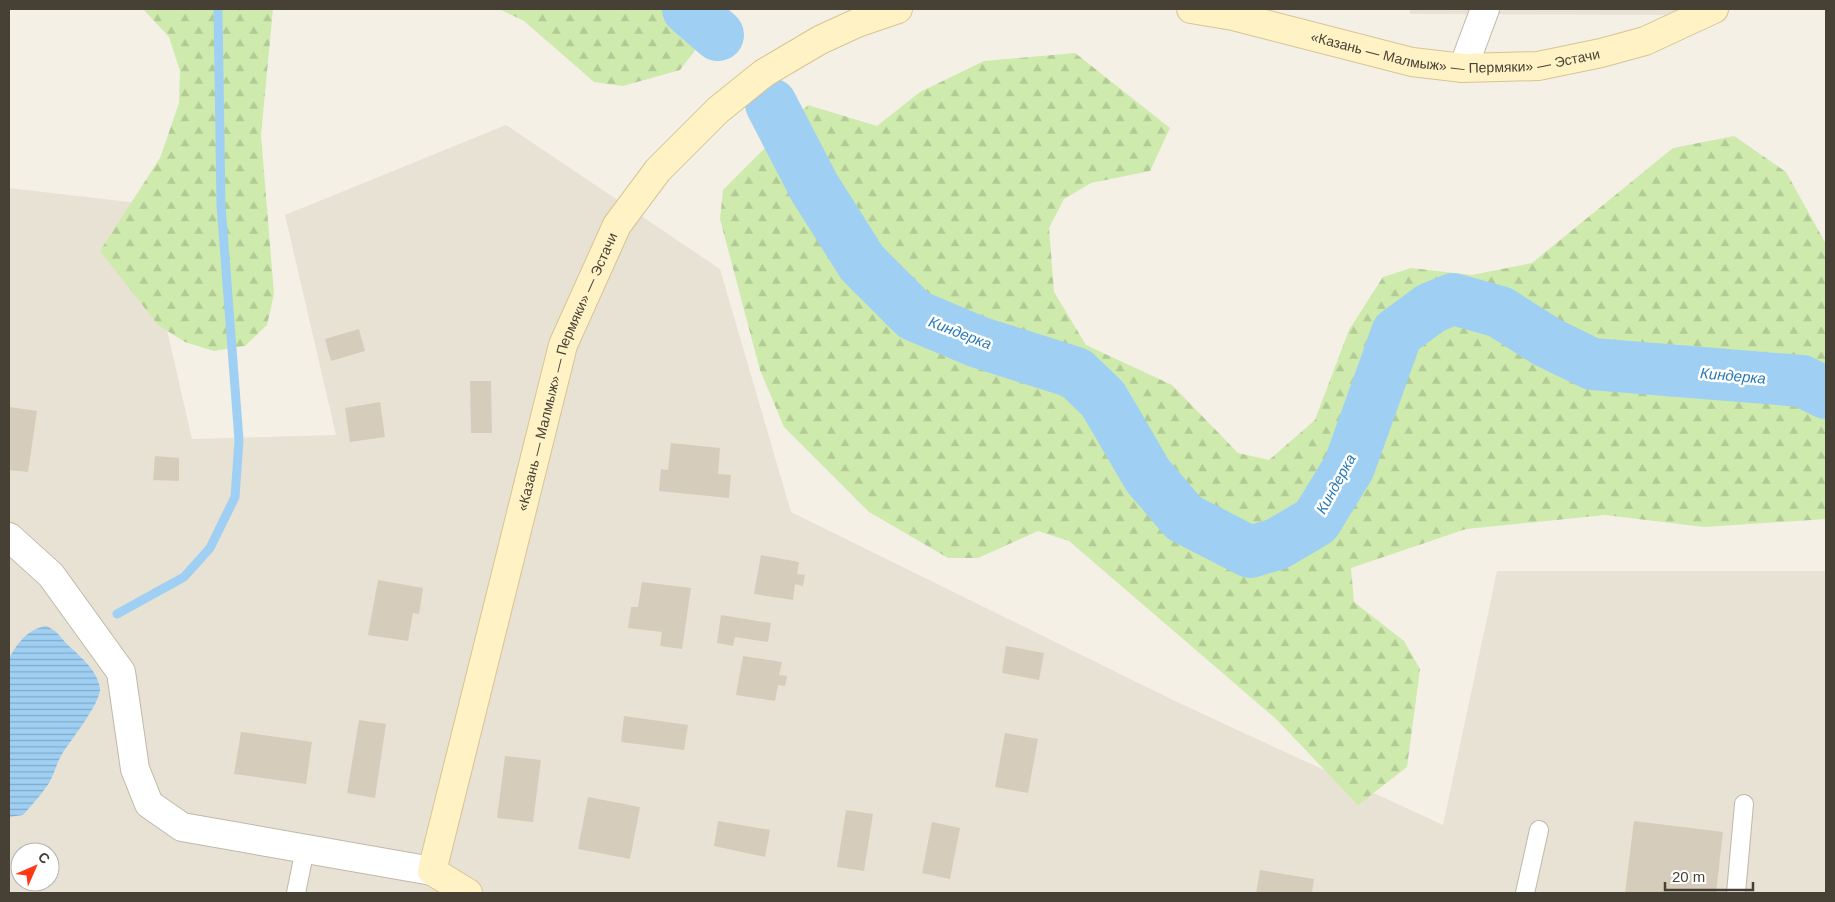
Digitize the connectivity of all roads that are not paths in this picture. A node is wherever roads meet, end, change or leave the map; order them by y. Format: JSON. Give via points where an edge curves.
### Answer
{"nodes":[{"id":1,"x":898,"y":9,"type":"edge"},
{"id":2,"x":1191,"y":9,"type":"edge"},
{"id":3,"x":1485,"y":9,"type":"edge"},
{"id":4,"x":1714,"y":9,"type":"edge"},
{"id":5,"x":1463,"y":68,"type":"junction"},
{"id":6,"x":9,"y":537,"type":"edge"},
{"id":7,"x":1744,"y":804,"type":"dead end"},
{"id":8,"x":1539,"y":830,"type":"dead end"},
{"id":9,"x":304,"y":849,"type":"junction"},
{"id":10,"x":432,"y":871,"type":"junction"},
{"id":11,"x":296,"y":893,"type":"edge"},
{"id":12,"x":468,"y":893,"type":"edge"},
{"id":13,"x":1525,"y":893,"type":"edge"},
{"id":14,"x":1736,"y":893,"type":"edge"}],
"edges":[{"from":1,"to":10,"type":"street","name":"«Казань — Малмыж» — Пермяки» — Эстачи","via":[[820,40],[764,73],[718,110],[658,170],[617,225],[563,345]]},
{"from":2,"to":5,"type":"street","name":"«Казань — Малмыж» — Пермяки» — Эстачи","via":[[1233,16],[1412,62]]},
{"from":3,"to":5,"type":"street"},
{"from":4,"to":5,"type":"street","name":"«Казань — Малмыж» — Пермяки» — Эстачи","via":[[1645,41],[1601,53],[1538,66]]},
{"from":6,"to":9,"type":"street","via":[[51,575],[121,672],[135,769],[149,804],[182,827]]},
{"from":7,"to":14,"type":"lane"},
{"from":8,"to":13,"type":"lane"},
{"from":9,"to":10,"type":"street"},
{"from":9,"to":11,"type":"lane"},
{"from":10,"to":12,"type":"street"}]}
